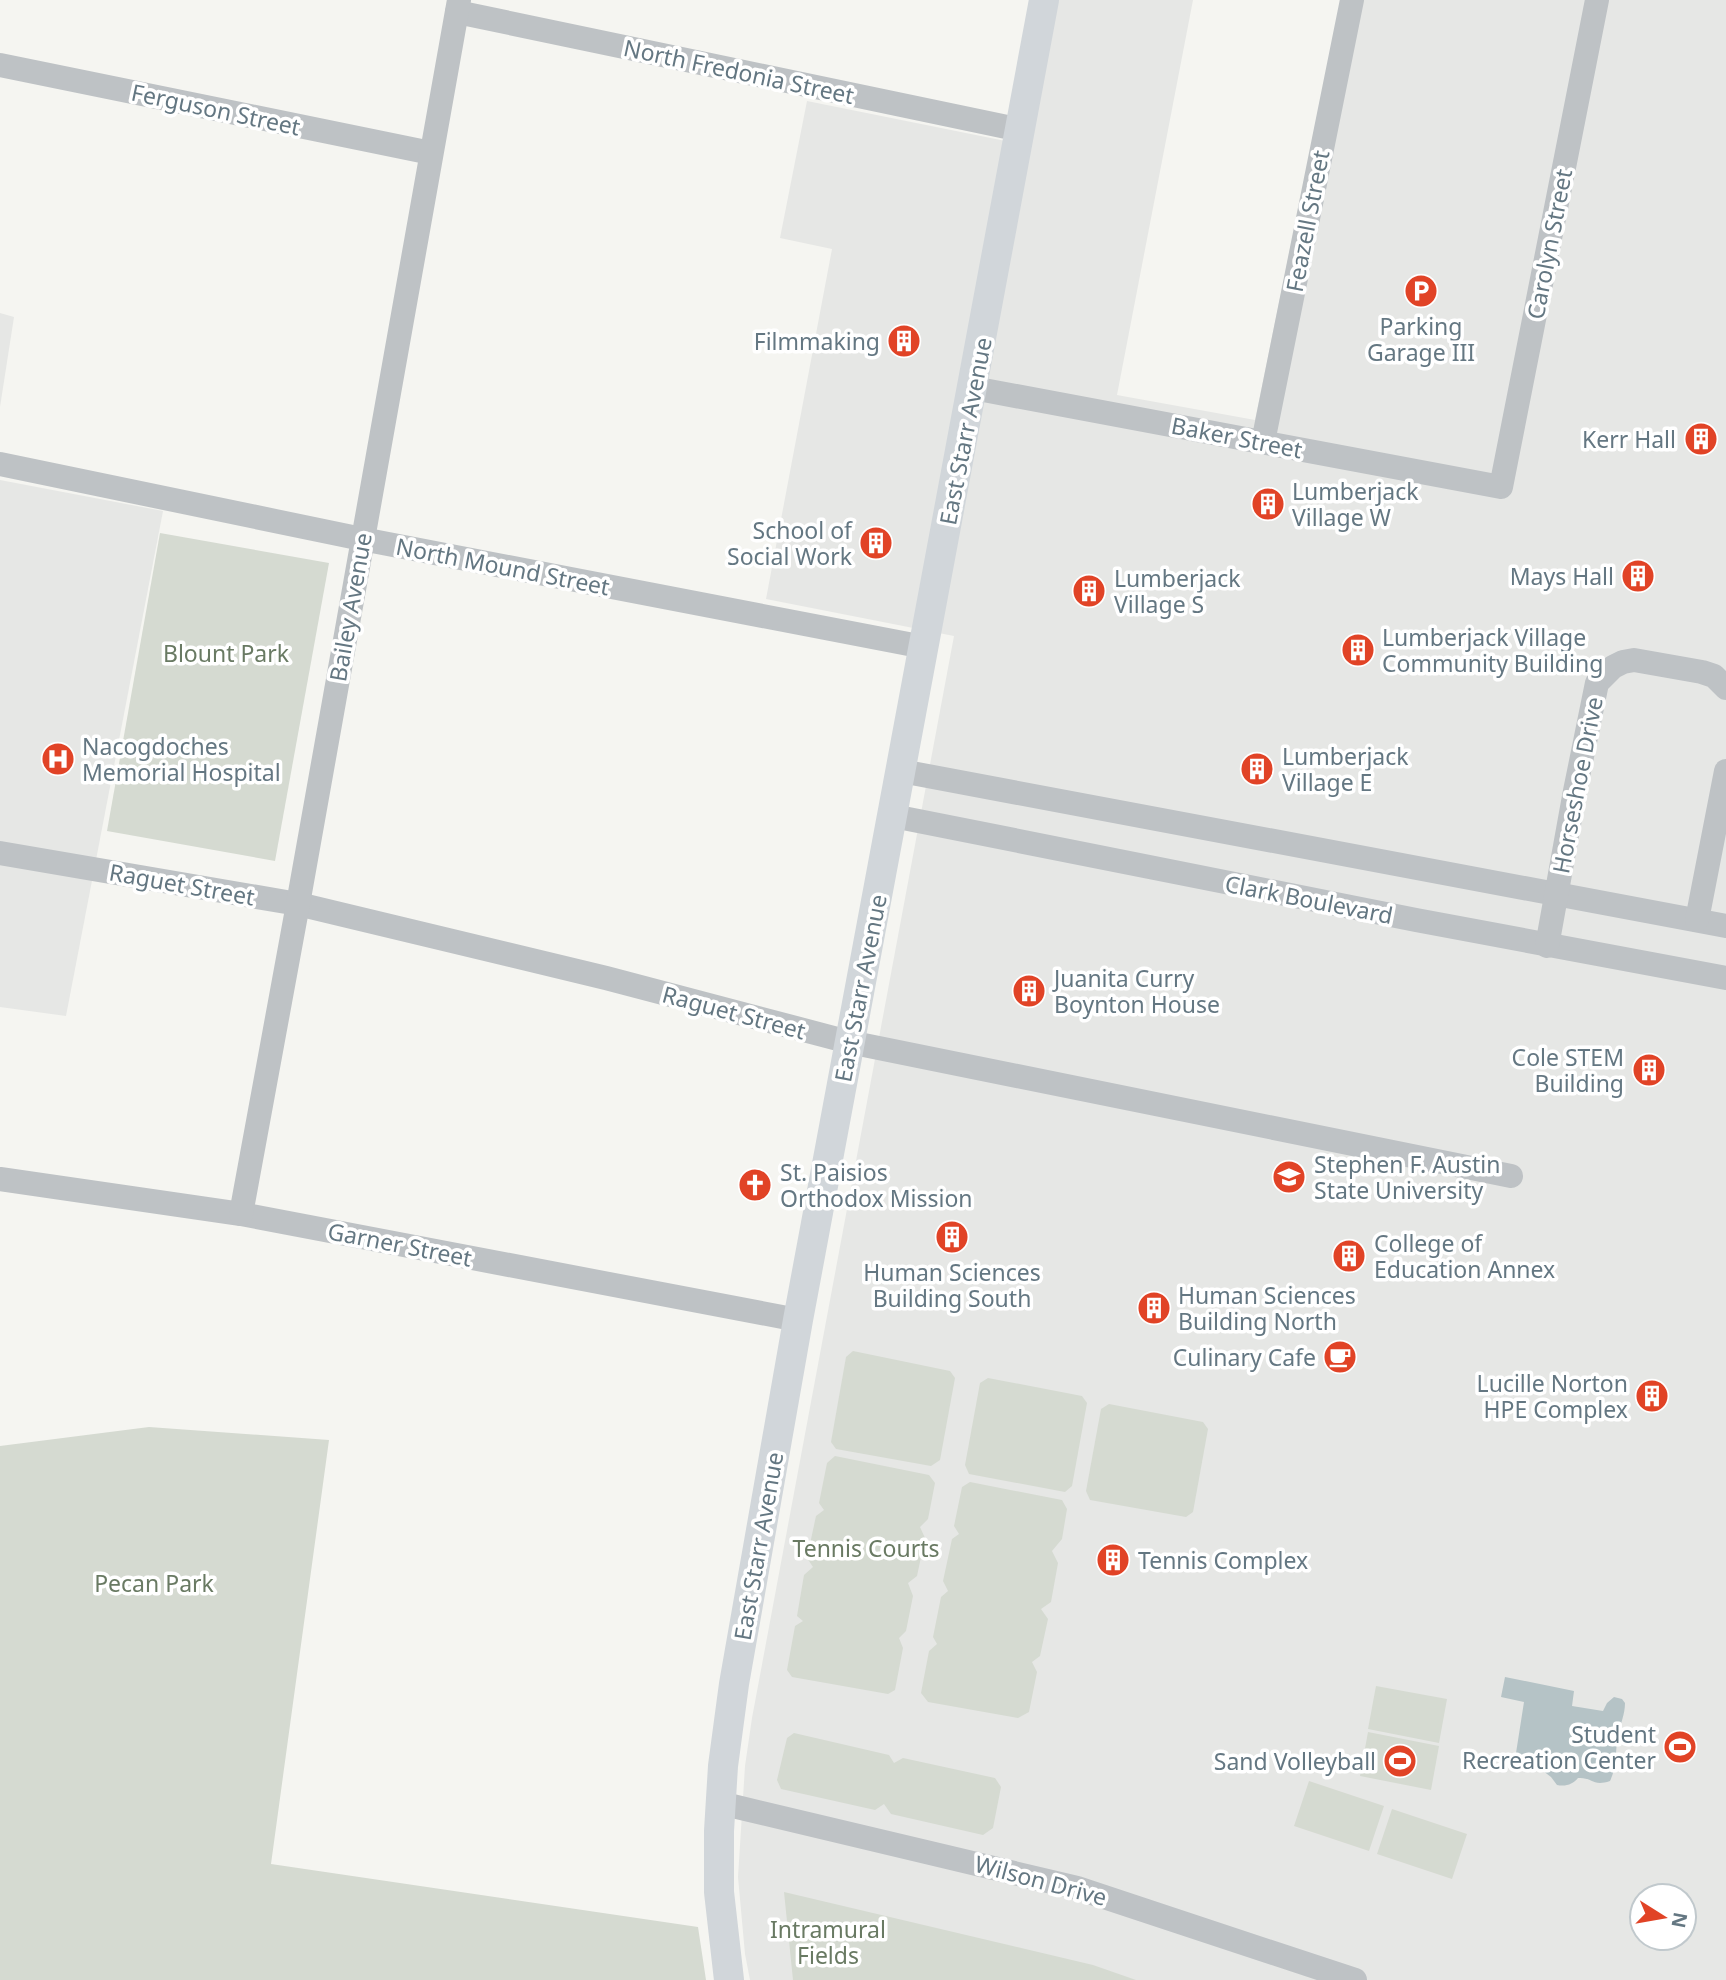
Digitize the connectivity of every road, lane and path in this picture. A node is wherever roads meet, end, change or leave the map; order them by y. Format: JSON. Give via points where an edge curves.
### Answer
{"nodes":[{"id":1,"x":1044,"y":0,"type":"edge"},
{"id":2,"x":1352,"y":0,"type":"edge"},
{"id":3,"x":1597,"y":0,"type":"edge"},
{"id":4,"x":458,"y":6,"type":"edge"},
{"id":5,"x":0,"y":65,"type":"edge"},
{"id":6,"x":1021,"y":130,"type":"junction"},
{"id":7,"x":431,"y":153,"type":"junction"},
{"id":8,"x":973,"y":388,"type":"junction"},
{"id":9,"x":1263,"y":442,"type":"junction"},
{"id":10,"x":0,"y":464,"type":"edge"},
{"id":11,"x":1502,"y":487,"type":"joint"},
{"id":12,"x":362,"y":539,"type":"junction"},
{"id":13,"x":924,"y":647,"type":"junction"},
{"id":14,"x":1726,"y":688,"type":"edge"},
{"id":15,"x":901,"y":771,"type":"junction"},
{"id":16,"x":1726,"y":771,"type":"edge"},
{"id":17,"x":893,"y":816,"type":"junction"},
{"id":18,"x":0,"y":853,"type":"edge"},
{"id":19,"x":1557,"y":895,"type":"junction"},
{"id":20,"x":298,"y":904,"type":"junction"},
{"id":21,"x":1697,"y":920,"type":"junction"},
{"id":22,"x":1726,"y":926,"type":"edge"},
{"id":23,"x":1548,"y":946,"type":"junction"},
{"id":24,"x":1726,"y":978,"type":"edge"},
{"id":25,"x":849,"y":1042,"type":"junction"},
{"id":26,"x":1511,"y":1176,"type":"dead end"},
{"id":27,"x":0,"y":1179,"type":"edge"},
{"id":28,"x":241,"y":1214,"type":"junction"},
{"id":29,"x":798,"y":1320,"type":"junction"},
{"id":30,"x":720,"y":1803,"type":"junction"},
{"id":31,"x":729,"y":1980,"type":"edge"},
{"id":32,"x":1355,"y":1980,"type":"edge"}],
"edges":[{"from":1,"to":6,"type":"main road","name":"East Starr Avenue"},
{"from":2,"to":9,"type":"street","name":"Feazell Street"},
{"from":3,"to":11,"type":"street","name":"Carolyn Street"},
{"from":4,"to":6,"type":"street","name":"North Fredonia Street"},
{"from":4,"to":7,"type":"street","name":"Bailey Avenue"},
{"from":5,"to":7,"type":"street","name":"Ferguson Street"},
{"from":6,"to":8,"type":"main road","name":"East Starr Avenue"},
{"from":7,"to":12,"type":"street","name":"Bailey Avenue"},
{"from":8,"to":9,"type":"street","name":"Baker Street"},
{"from":8,"to":13,"type":"main road","name":"East Starr Avenue"},
{"from":9,"to":11,"type":"street","name":"Baker Street"},
{"from":10,"to":12,"type":"street","name":"North Mound Street"},
{"from":12,"to":13,"type":"street","name":"North Mound Street"},
{"from":12,"to":20,"type":"street","name":"Bailey Avenue"},
{"from":13,"to":15,"type":"main road","name":"East Starr Avenue"},
{"from":14,"to":19,"type":"street","name":"Horseshoe Drive","via":[[1702,672],[1633,660],[1604,674],[1592,700]]},
{"from":15,"to":17,"type":"main road","name":"East Starr Avenue"},
{"from":15,"to":19,"type":"street"},
{"from":16,"to":21,"type":"street"},
{"from":17,"to":23,"type":"street","name":"Clark Boulevard"},
{"from":17,"to":25,"type":"main road","name":"East Starr Avenue"},
{"from":18,"to":20,"type":"street","name":"Raguet Street"},
{"from":19,"to":21,"type":"street"},
{"from":19,"to":23,"type":"street","name":"Horseshoe Drive"},
{"from":20,"to":25,"type":"street","name":"Raguet Street"},
{"from":20,"to":28,"type":"street","name":"Bailey Avenue"},
{"from":21,"to":22,"type":"street"},
{"from":23,"to":24,"type":"street","name":"Clark Boulevard"},
{"from":25,"to":26,"type":"street","name":"Raguet Street"},
{"from":25,"to":29,"type":"main road","name":"East Starr Avenue"},
{"from":27,"to":28,"type":"street","name":"Garner Street"},
{"from":28,"to":29,"type":"street","name":"Garner Street"},
{"from":29,"to":30,"type":"main road","name":"East Starr Avenue","via":[[734,1684]]},
{"from":30,"to":31,"type":"main road","name":"East Starr Avenue","via":[[719,1892]]},
{"from":30,"to":32,"type":"street","name":"Wilson Drive","via":[[1077,1888]]}]}
